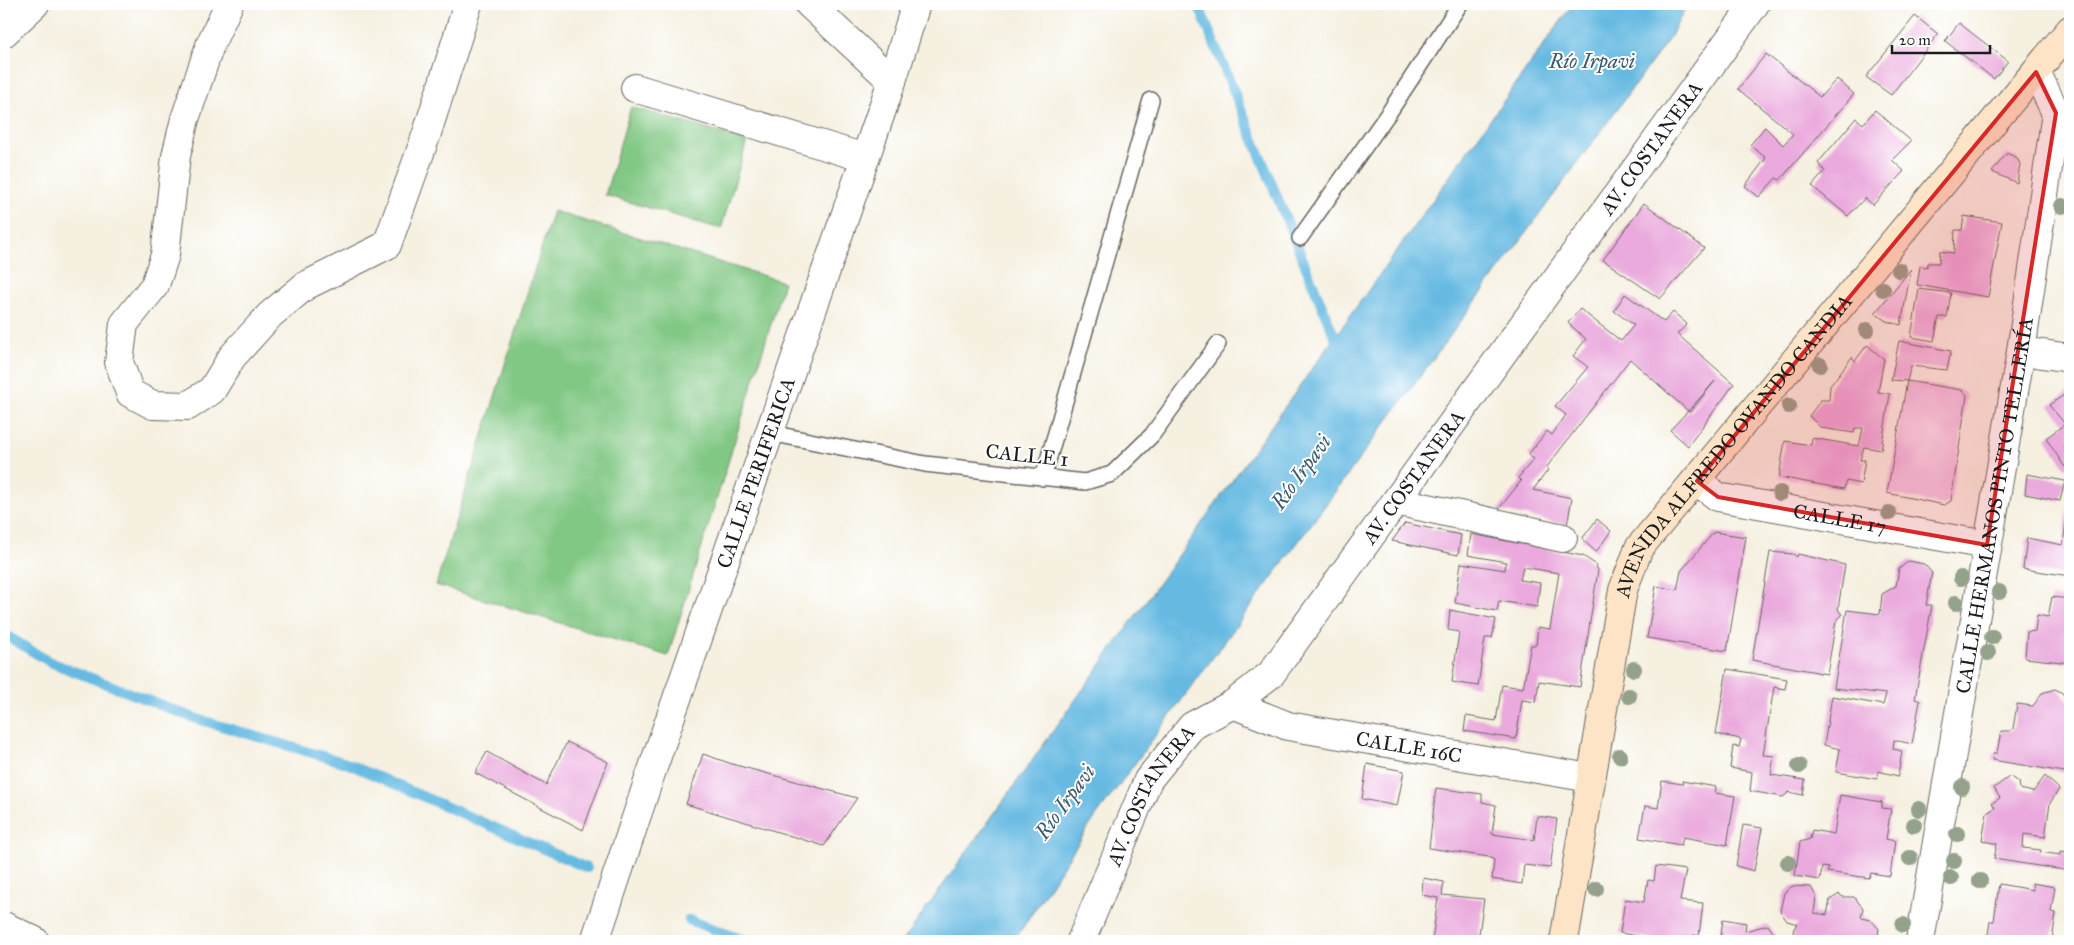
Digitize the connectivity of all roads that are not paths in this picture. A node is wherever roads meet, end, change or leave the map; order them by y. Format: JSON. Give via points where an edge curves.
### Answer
{"nodes":[{"id":1,"x":35,"y":4,"type":"edge"},
{"id":2,"x":229,"y":4,"type":"edge"},
{"id":3,"x":468,"y":4,"type":"edge"},
{"id":4,"x":809,"y":4,"type":"edge"},
{"id":5,"x":916,"y":4,"type":"edge"},
{"id":6,"x":1460,"y":4,"type":"edge"},
{"id":7,"x":1755,"y":4,"type":"edge"},
{"id":8,"x":2070,"y":30,"type":"edge"},
{"id":9,"x":4,"y":33,"type":"edge"},
{"id":10,"x":2036,"y":72,"type":"junction"},
{"id":11,"x":892,"y":81,"type":"junction"},
{"id":12,"x":635,"y":88,"type":"dead end"},
{"id":13,"x":1152,"y":100,"type":"dead end"},
{"id":14,"x":866,"y":158,"type":"junction"},
{"id":15,"x":1300,"y":238,"type":"dead end"},
{"id":16,"x":1218,"y":344,"type":"dead end"},
{"id":17,"x":2021,"y":351,"type":"junction"},
{"id":18,"x":2070,"y":358,"type":"edge"},
{"id":19,"x":770,"y":433,"type":"junction"},
{"id":20,"x":1044,"y":478,"type":"junction"},
{"id":21,"x":1697,"y":481,"type":"junction"},
{"id":22,"x":1396,"y":501,"type":"junction"},
{"id":23,"x":1563,"y":538,"type":"dead end"},
{"id":24,"x":1988,"y":544,"type":"junction"},
{"id":25,"x":1233,"y":704,"type":"junction"},
{"id":26,"x":1590,"y":778,"type":"junction"},
{"id":27,"x":4,"y":926,"type":"edge"},
{"id":28,"x":35,"y":941,"type":"edge"},
{"id":29,"x":595,"y":941,"type":"edge"},
{"id":30,"x":1081,"y":941,"type":"edge"},
{"id":31,"x":1564,"y":941,"type":"edge"},
{"id":32,"x":1920,"y":941,"type":"edge"}],
"edges":[{"from":1,"to":9,"type":"street"},
{"from":2,"to":3,"type":"street","via":[[210,45],[185,119],[176,156],[165,255],[155,285],[124,324],[119,362],[130,393],[153,405],[188,406],[212,390],[232,357],[270,315],[305,286],[387,245]]},
{"from":4,"to":11,"type":"street"},
{"from":5,"to":11,"type":"street","name":"CALLE PERIFERICA"},
{"from":6,"to":15,"type":"lane","via":[[1390,111]]},
{"from":7,"to":22,"type":"street","name":"AV. COSTANERA"},
{"from":8,"to":10,"type":"main road","name":"AVENIDA ALFREDO OVANDO CANDIA"},
{"from":10,"to":17,"type":"street","name":"CALLE HERMANOS PINTO TELLERÍA","via":[[2056,113]]},
{"from":10,"to":21,"type":"main road","name":"AVENIDA ALFREDO OVANDO CANDIA"},
{"from":11,"to":14,"type":"street","name":"CALLE PERIFERICA"},
{"from":12,"to":14,"type":"street"},
{"from":13,"to":20,"type":"lane"},
{"from":14,"to":19,"type":"street","name":"CALLE PERIFERICA"},
{"from":16,"to":20,"type":"lane","name":"CALLE 1","via":[[1152,435],[1112,474],[1085,482]]},
{"from":17,"to":18,"type":"street"},
{"from":17,"to":24,"type":"street","name":"CALLE HERMANOS PINTO TELLERÍA"},
{"from":19,"to":20,"type":"lane","name":"CALLE 1","via":[[925,464]]},
{"from":19,"to":29,"type":"street","name":"CALLE PERIFERICA"},
{"from":21,"to":24,"type":"street","name":"CALLE 17","via":[[1718,497]]},
{"from":21,"to":26,"type":"main road","name":"AVENIDA ALFREDO OVANDO CANDIA","via":[[1650,533],[1631,564],[1623,590]]},
{"from":22,"to":23,"type":"street"},
{"from":22,"to":25,"type":"street","name":"AV. COSTANERA","via":[[1271,674]]},
{"from":24,"to":32,"type":"street","name":"CALLE HERMANOS PINTO TELLERÍA"},
{"from":25,"to":26,"type":"street","name":"CALLE 16C","via":[[1288,726]]},
{"from":25,"to":30,"type":"street","name":"AV. COSTANERA","via":[[1192,726],[1148,780]]},
{"from":26,"to":31,"type":"main road","name":"AVENIDA ALFREDO OVANDO CANDIA"},
{"from":27,"to":28,"type":"street"}]}
